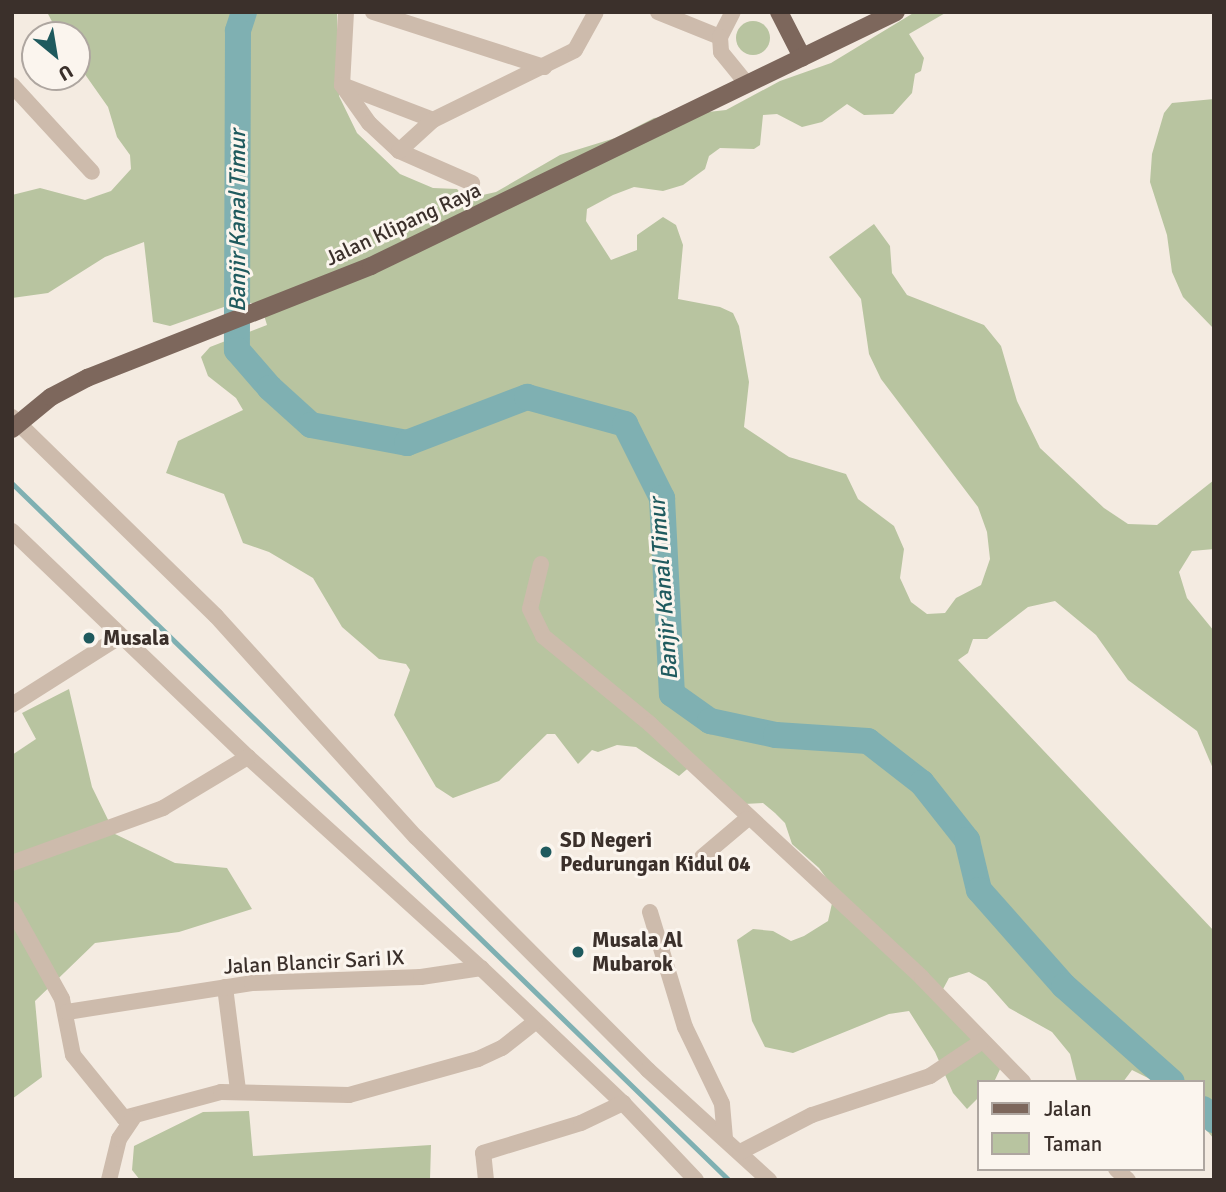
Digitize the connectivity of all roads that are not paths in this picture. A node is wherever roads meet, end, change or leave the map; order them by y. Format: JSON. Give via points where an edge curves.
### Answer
{"nodes":[{"id":1,"x":346,"y":12,"type":"edge"},
{"id":2,"x":373,"y":12,"type":"edge"},
{"id":3,"x":596,"y":12,"type":"edge"},
{"id":4,"x":658,"y":12,"type":"edge"},
{"id":5,"x":733,"y":12,"type":"edge"},
{"id":6,"x":779,"y":12,"type":"edge"},
{"id":7,"x":896,"y":12,"type":"edge"},
{"id":8,"x":720,"y":37,"type":"junction"},
{"id":9,"x":802,"y":57,"type":"junction"},
{"id":10,"x":544,"y":67,"type":"junction"},
{"id":11,"x":342,"y":84,"type":"junction"},
{"id":12,"x":747,"y":84,"type":"junction"},
{"id":13,"x":12,"y":85,"type":"edge"},
{"id":14,"x":433,"y":120,"type":"junction"},
{"id":15,"x":399,"y":151,"type":"junction"},
{"id":16,"x":92,"y":172,"type":"dead end"},
{"id":17,"x":472,"y":183,"type":"dead end"},
{"id":18,"x":15,"y":423,"type":"edge"},
{"id":19,"x":12,"y":531,"type":"edge"},
{"id":20,"x":541,"y":564,"type":"dead end"},
{"id":21,"x":119,"y":637,"type":"junction"},
{"id":22,"x":12,"y":705,"type":"edge"},
{"id":23,"x":248,"y":757,"type":"junction"},
{"id":24,"x":747,"y":819,"type":"junction"},
{"id":25,"x":702,"y":856,"type":"dead end"},
{"id":26,"x":12,"y":863,"type":"edge"},
{"id":27,"x":12,"y":909,"type":"edge"},
{"id":28,"x":650,"y":912,"type":"dead end"},
{"id":29,"x":481,"y":968,"type":"junction"},
{"id":30,"x":225,"y":987,"type":"junction"},
{"id":31,"x":67,"y":1012,"type":"junction"},
{"id":32,"x":535,"y":1021,"type":"junction"},
{"id":33,"x":981,"y":1042,"type":"junction"},
{"id":34,"x":1021,"y":1080,"type":"edge"},
{"id":35,"x":238,"y":1090,"type":"junction"},
{"id":36,"x":623,"y":1103,"type":"junction"},
{"id":37,"x":133,"y":1118,"type":"junction"},
{"id":38,"x":724,"y":1138,"type":"junction"},
{"id":39,"x":740,"y":1152,"type":"junction"},
{"id":40,"x":109,"y":1180,"type":"edge"},
{"id":41,"x":486,"y":1180,"type":"edge"},
{"id":42,"x":696,"y":1180,"type":"edge"},
{"id":43,"x":769,"y":1180,"type":"edge"}],
"edges":[{"from":1,"to":11,"type":"street"},
{"from":2,"to":10,"type":"street"},
{"from":3,"to":10,"type":"street","via":[[580,46]]},
{"from":4,"to":8,"type":"street"},
{"from":5,"to":8,"type":"street"},
{"from":6,"to":9,"type":"main road"},
{"from":7,"to":9,"type":"main road","name":"Jalan Klipang Raya"},
{"from":8,"to":12,"type":"street","via":[[721,52]]},
{"from":9,"to":12,"type":"main road","name":"Jalan Klipang Raya"},
{"from":10,"to":14,"type":"street"},
{"from":11,"to":14,"type":"street"},
{"from":11,"to":15,"type":"street","via":[[369,123]]},
{"from":12,"to":18,"type":"main road","name":"Jalan Klipang Raya","via":[[383,260],[86,378]]},
{"from":13,"to":16,"type":"street"},
{"from":14,"to":15,"type":"street"},
{"from":15,"to":17,"type":"street"},
{"from":18,"to":38,"type":"street","via":[[216,616],[416,837],[648,1070]]},
{"from":19,"to":21,"type":"street"},
{"from":20,"to":24,"type":"street","via":[[530,609],[543,636],[650,724]]},
{"from":21,"to":22,"type":"street"},
{"from":21,"to":23,"type":"street"},
{"from":23,"to":26,"type":"street","via":[[163,808]]},
{"from":23,"to":29,"type":"street"},
{"from":24,"to":25,"type":"street"},
{"from":24,"to":33,"type":"street","via":[[922,978]]},
{"from":27,"to":31,"type":"street"},
{"from":28,"to":38,"type":"street","via":[[685,1027],[722,1104]]},
{"from":29,"to":30,"type":"street","name":"Jalan Blancir Sari IX","via":[[421,977]]},
{"from":29,"to":32,"type":"street"},
{"from":30,"to":31,"type":"street","name":"Jalan Blancir Sari IX"},
{"from":30,"to":35,"type":"street"},
{"from":31,"to":37,"type":"street","via":[[73,1055],[115,1111]]},
{"from":32,"to":35,"type":"street","via":[[502,1048],[478,1059],[349,1095]]},
{"from":32,"to":36,"type":"street"},
{"from":33,"to":34,"type":"street"},
{"from":33,"to":39,"type":"street","via":[[930,1076],[812,1115]]},
{"from":35,"to":37,"type":"street"},
{"from":36,"to":41,"type":"street","via":[[581,1124],[482,1154]]},
{"from":36,"to":42,"type":"street"},
{"from":37,"to":40,"type":"street","via":[[119,1139]]},
{"from":38,"to":39,"type":"street"},
{"from":39,"to":43,"type":"street"}]}
